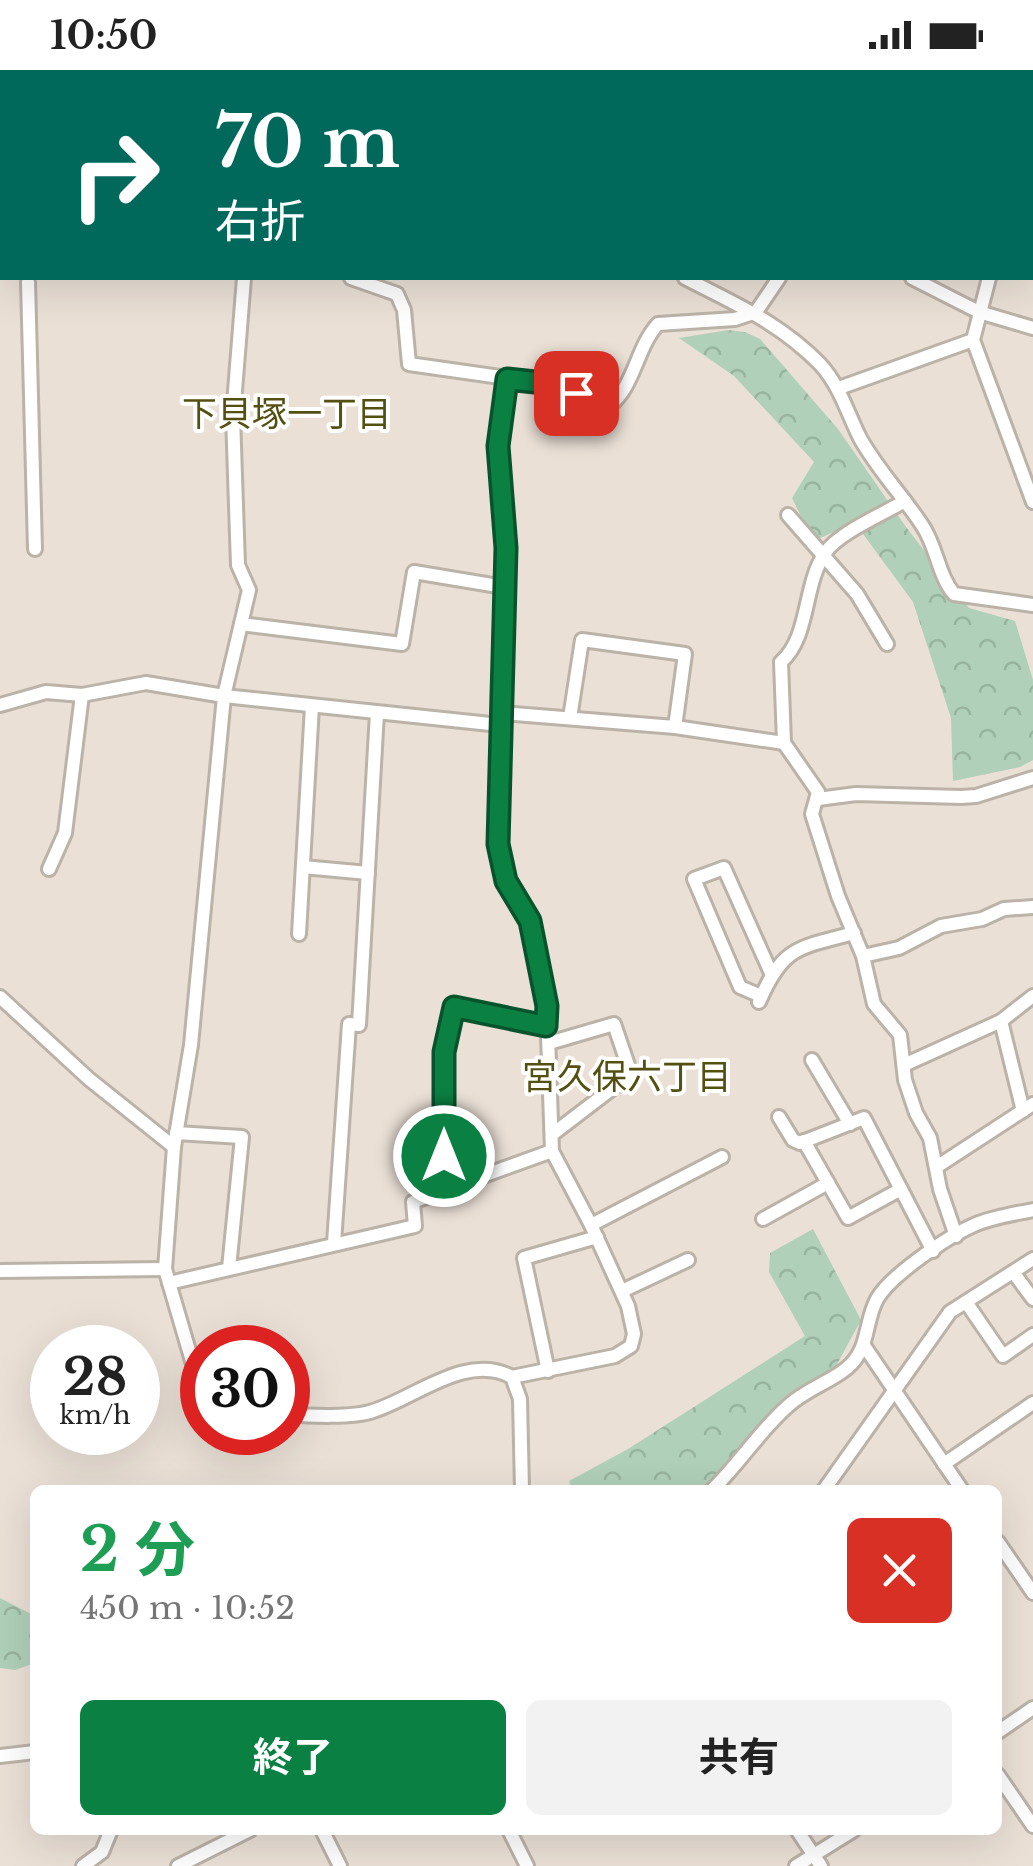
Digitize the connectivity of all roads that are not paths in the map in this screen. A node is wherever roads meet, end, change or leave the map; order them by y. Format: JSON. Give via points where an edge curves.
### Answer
{"nodes":[{"id":1,"x":244,"y":280,"type":"edge"},
{"id":2,"x":357,"y":280,"type":"edge"},
{"id":3,"x":689,"y":280,"type":"edge"},
{"id":4,"x":778,"y":280,"type":"edge"},
{"id":5,"x":916,"y":280,"type":"edge"},
{"id":6,"x":988,"y":280,"type":"edge"},
{"id":7,"x":28,"y":282,"type":"dead end"},
{"id":8,"x":756,"y":312,"type":"junction"},
{"id":9,"x":979,"y":312,"type":"junction"},
{"id":10,"x":1033,"y":328,"type":"edge"},
{"id":11,"x":973,"y":340,"type":"junction"},
{"id":12,"x":507,"y":379,"type":"junction"},
{"id":13,"x":839,"y":388,"type":"junction"},
{"id":14,"x":905,"y":501,"type":"junction"},
{"id":15,"x":1033,"y":502,"type":"edge"},
{"id":16,"x":788,"y":515,"type":"dead end"},
{"id":17,"x":35,"y":549,"type":"dead end"},
{"id":18,"x":823,"y":556,"type":"junction"},
{"id":19,"x":504,"y":587,"type":"junction"},
{"id":20,"x":1033,"y":605,"type":"edge"},
{"id":21,"x":241,"y":624,"type":"junction"},
{"id":22,"x":887,"y":644,"type":"dead end"},
{"id":23,"x":82,"y":695,"type":"junction"},
{"id":24,"x":224,"y":696,"type":"junction"},
{"id":25,"x":0,"y":705,"type":"edge"},
{"id":26,"x":312,"y":706,"type":"junction"},
{"id":27,"x":377,"y":713,"type":"junction"},
{"id":28,"x":570,"y":718,"type":"junction"},
{"id":29,"x":500,"y":719,"type":"junction"},
{"id":30,"x":675,"y":727,"type":"junction"},
{"id":31,"x":784,"y":744,"type":"junction"},
{"id":32,"x":1033,"y":778,"type":"edge"},
{"id":33,"x":818,"y":799,"type":"junction"},
{"id":34,"x":303,"y":867,"type":"junction"},
{"id":35,"x":49,"y":869,"type":"dead end"},
{"id":36,"x":368,"y":873,"type":"junction"},
{"id":37,"x":1033,"y":907,"type":"edge"},
{"id":38,"x":854,"y":932,"type":"junction"},
{"id":39,"x":299,"y":934,"type":"dead end"},
{"id":40,"x":863,"y":956,"type":"junction"},
{"id":41,"x":771,"y":973,"type":"junction"},
{"id":42,"x":1033,"y":996,"type":"edge"},
{"id":43,"x":0,"y":997,"type":"edge"},
{"id":44,"x":1001,"y":1021,"type":"junction"},
{"id":45,"x":546,"y":1026,"type":"junction"},
{"id":46,"x":549,"y":1043,"type":"junction"},
{"id":47,"x":812,"y":1060,"type":"dead end"},
{"id":48,"x":904,"y":1064,"type":"junction"},
{"id":49,"x":1028,"y":1107,"type":"edge"},
{"id":50,"x":779,"y":1117,"type":"dead end"},
{"id":51,"x":850,"y":1124,"type":"junction"},
{"id":52,"x":554,"y":1132,"type":"junction"},
{"id":53,"x":175,"y":1140,"type":"junction"},
{"id":54,"x":804,"y":1142,"type":"junction"},
{"id":55,"x":552,"y":1151,"type":"junction"},
{"id":56,"x":722,"y":1158,"type":"dead end"},
{"id":57,"x":938,"y":1166,"type":"junction"},
{"id":58,"x":828,"y":1183,"type":"junction"},
{"id":59,"x":901,"y":1189,"type":"junction"},
{"id":60,"x":444,"y":1190,"type":"junction"},
{"id":61,"x":1033,"y":1210,"type":"edge"},
{"id":62,"x":763,"y":1219,"type":"dead end"},
{"id":63,"x":594,"y":1231,"type":"junction"},
{"id":64,"x":956,"y":1236,"type":"junction"},
{"id":65,"x":334,"y":1243,"type":"junction"},
{"id":66,"x":933,"y":1251,"type":"junction"},
{"id":67,"x":1033,"y":1259,"type":"edge"},
{"id":68,"x":688,"y":1260,"type":"dead end"},
{"id":69,"x":229,"y":1268,"type":"junction"},
{"id":70,"x":0,"y":1271,"type":"edge"},
{"id":71,"x":1013,"y":1272,"type":"junction"},
{"id":72,"x":167,"y":1276,"type":"junction"},
{"id":73,"x":622,"y":1292,"type":"junction"},
{"id":74,"x":1033,"y":1299,"type":"edge"},
{"id":75,"x":966,"y":1302,"type":"junction"},
{"id":76,"x":182,"y":1325,"type":"edge"},
{"id":77,"x":1033,"y":1336,"type":"edge"},
{"id":78,"x":864,"y":1347,"type":"junction"},
{"id":79,"x":548,"y":1370,"type":"junction"},
{"id":80,"x":512,"y":1377,"type":"junction"},
{"id":81,"x":893,"y":1390,"type":"junction"},
{"id":82,"x":1033,"y":1403,"type":"edge"},
{"id":83,"x":310,"y":1414,"type":"edge"},
{"id":84,"x":944,"y":1464,"type":"junction"},
{"id":85,"x":522,"y":1485,"type":"edge"},
{"id":86,"x":717,"y":1485,"type":"edge"},
{"id":87,"x":827,"y":1485,"type":"edge"},
{"id":88,"x":957,"y":1485,"type":"edge"},
{"id":89,"x":1002,"y":1548,"type":"edge"},
{"id":90,"x":1033,"y":1593,"type":"edge"},
{"id":91,"x":1033,"y":1708,"type":"edge"},
{"id":92,"x":1002,"y":1729,"type":"edge"},
{"id":93,"x":30,"y":1753,"type":"edge"},
{"id":94,"x":0,"y":1756,"type":"edge"},
{"id":95,"x":1002,"y":1781,"type":"edge"},
{"id":96,"x":1033,"y":1826,"type":"edge"},
{"id":97,"x":109,"y":1835,"type":"edge"},
{"id":98,"x":240,"y":1835,"type":"edge"},
{"id":99,"x":324,"y":1835,"type":"edge"},
{"id":100,"x":511,"y":1835,"type":"edge"},
{"id":101,"x":800,"y":1835,"type":"edge"},
{"id":102,"x":848,"y":1835,"type":"edge"},
{"id":103,"x":102,"y":1852,"type":"junction"},
{"id":104,"x":818,"y":1861,"type":"edge"},
{"id":105,"x":84,"y":1866,"type":"edge"},
{"id":106,"x":111,"y":1866,"type":"edge"},
{"id":107,"x":178,"y":1866,"type":"edge"},
{"id":108,"x":340,"y":1866,"type":"edge"},
{"id":109,"x":526,"y":1866,"type":"edge"},
{"id":110,"x":796,"y":1866,"type":"edge"}],
"edges":[{"from":1,"to":21,"type":"street","via":[[233,416],[238,566],[248,590]]},
{"from":2,"to":12,"type":"street","via":[[397,294],[409,364]]},
{"from":3,"to":8,"type":"street"},
{"from":4,"to":8,"type":"street"},
{"from":5,"to":9,"type":"street"},
{"from":6,"to":9,"type":"street"},
{"from":7,"to":17,"type":"street"},
{"from":8,"to":12,"type":"street","via":[[658,324],[622,396],[609,406]]},
{"from":8,"to":13,"type":"street"},
{"from":9,"to":10,"type":"street"},
{"from":9,"to":11,"type":"street"},
{"from":11,"to":13,"type":"street"},
{"from":11,"to":15,"type":"street"},
{"from":12,"to":19,"type":"street","via":[[498,446]]},
{"from":13,"to":14,"type":"street","via":[[861,440]]},
{"from":14,"to":18,"type":"street"},
{"from":14,"to":20,"type":"street","via":[[925,528],[954,594]]},
{"from":16,"to":18,"type":"street"},
{"from":18,"to":22,"type":"street","via":[[857,594]]},
{"from":18,"to":31,"type":"street","via":[[793,652],[781,662]]},
{"from":19,"to":21,"type":"street","via":[[414,572],[402,644]]},
{"from":19,"to":29,"type":"street"},
{"from":21,"to":24,"type":"street"},
{"from":23,"to":24,"type":"street","via":[[146,683]]},
{"from":23,"to":25,"type":"street","via":[[46,692]]},
{"from":23,"to":35,"type":"street","via":[[65,833]]},
{"from":24,"to":26,"type":"street"},
{"from":24,"to":53,"type":"street","via":[[192,1035]]},
{"from":26,"to":27,"type":"street"},
{"from":26,"to":34,"type":"street"},
{"from":27,"to":29,"type":"street"},
{"from":27,"to":36,"type":"street"},
{"from":28,"to":29,"type":"street"},
{"from":28,"to":30,"type":"street"},
{"from":28,"to":30,"type":"street","via":[[582,640],[685,654]]},
{"from":29,"to":45,"type":"street","via":[[498,844],[506,881],[530,921]]},
{"from":30,"to":31,"type":"street"},
{"from":31,"to":33,"type":"street"},
{"from":32,"to":33,"type":"street","via":[[976,796]]},
{"from":33,"to":38,"type":"street","via":[[812,814]]},
{"from":34,"to":36,"type":"street"},
{"from":34,"to":39,"type":"street"},
{"from":36,"to":65,"type":"street","via":[[358,1025],[348,1024]]},
{"from":37,"to":40,"type":"street","via":[[940,926],[899,948]]},
{"from":38,"to":40,"type":"street"},
{"from":38,"to":41,"type":"street","via":[[800,948]]},
{"from":40,"to":48,"type":"street","via":[[874,1004],[900,1035]]},
{"from":41,"to":41,"type":"street","via":[[760,999],[740,987],[694,880],[724,868]]},
{"from":42,"to":44,"type":"street"},
{"from":43,"to":53,"type":"street","via":[[89,1079]]},
{"from":44,"to":48,"type":"street"},
{"from":44,"to":49,"type":"street"},
{"from":45,"to":46,"type":"street"},
{"from":45,"to":60,"type":"street","via":[[454,1007],[444,1052]]},
{"from":46,"to":52,"type":"street"},
{"from":46,"to":52,"type":"street","via":[[614,1024],[631,1074]]},
{"from":47,"to":51,"type":"street"},
{"from":48,"to":57,"type":"street"},
{"from":49,"to":57,"type":"street"},
{"from":50,"to":54,"type":"street","via":[[793,1140]]},
{"from":51,"to":54,"type":"street"},
{"from":51,"to":59,"type":"street","via":[[864,1118]]},
{"from":52,"to":55,"type":"street"},
{"from":53,"to":69,"type":"street","via":[[242,1137]]},
{"from":53,"to":72,"type":"street"},
{"from":54,"to":58,"type":"street"},
{"from":55,"to":60,"type":"street"},
{"from":55,"to":63,"type":"street"},
{"from":56,"to":63,"type":"street"},
{"from":57,"to":64,"type":"street"},
{"from":58,"to":59,"type":"street","via":[[848,1218]]},
{"from":58,"to":62,"type":"street"},
{"from":59,"to":66,"type":"street"},
{"from":60,"to":65,"type":"street","via":[[413,1202],[415,1226]]},
{"from":61,"to":64,"type":"street","via":[[975,1224]]},
{"from":63,"to":73,"type":"street"},
{"from":63,"to":79,"type":"street","via":[[524,1258]]},
{"from":64,"to":66,"type":"street"},
{"from":65,"to":69,"type":"street"},
{"from":66,"to":78,"type":"street","via":[[878,1297]]},
{"from":67,"to":71,"type":"street"},
{"from":68,"to":73,"type":"street"},
{"from":69,"to":72,"type":"street"},
{"from":70,"to":72,"type":"street"},
{"from":71,"to":74,"type":"street"},
{"from":71,"to":75,"type":"street"},
{"from":72,"to":76,"type":"street"},
{"from":73,"to":79,"type":"street","via":[[631,1346],[615,1356]]},
{"from":75,"to":77,"type":"street","via":[[1003,1356]]},
{"from":75,"to":81,"type":"street","via":[[950,1312]]},
{"from":78,"to":81,"type":"street"},
{"from":78,"to":86,"type":"street","via":[[847,1369],[815,1384],[770,1422]]},
{"from":79,"to":80,"type":"street"},
{"from":80,"to":83,"type":"street","via":[[497,1368],[454,1375],[370,1413]]},
{"from":80,"to":85,"type":"street","via":[[520,1399]]},
{"from":81,"to":84,"type":"street"},
{"from":81,"to":87,"type":"street"},
{"from":82,"to":84,"type":"street"},
{"from":84,"to":88,"type":"street"},
{"from":89,"to":90,"type":"street"},
{"from":91,"to":92,"type":"street"},
{"from":93,"to":94,"type":"street"},
{"from":95,"to":96,"type":"street"},
{"from":97,"to":103,"type":"street"},
{"from":98,"to":107,"type":"street"},
{"from":99,"to":108,"type":"street"},
{"from":100,"to":109,"type":"street"},
{"from":101,"to":104,"type":"street"},
{"from":102,"to":104,"type":"street"},
{"from":103,"to":105,"type":"street"},
{"from":103,"to":106,"type":"street"},
{"from":104,"to":110,"type":"street"}]}
